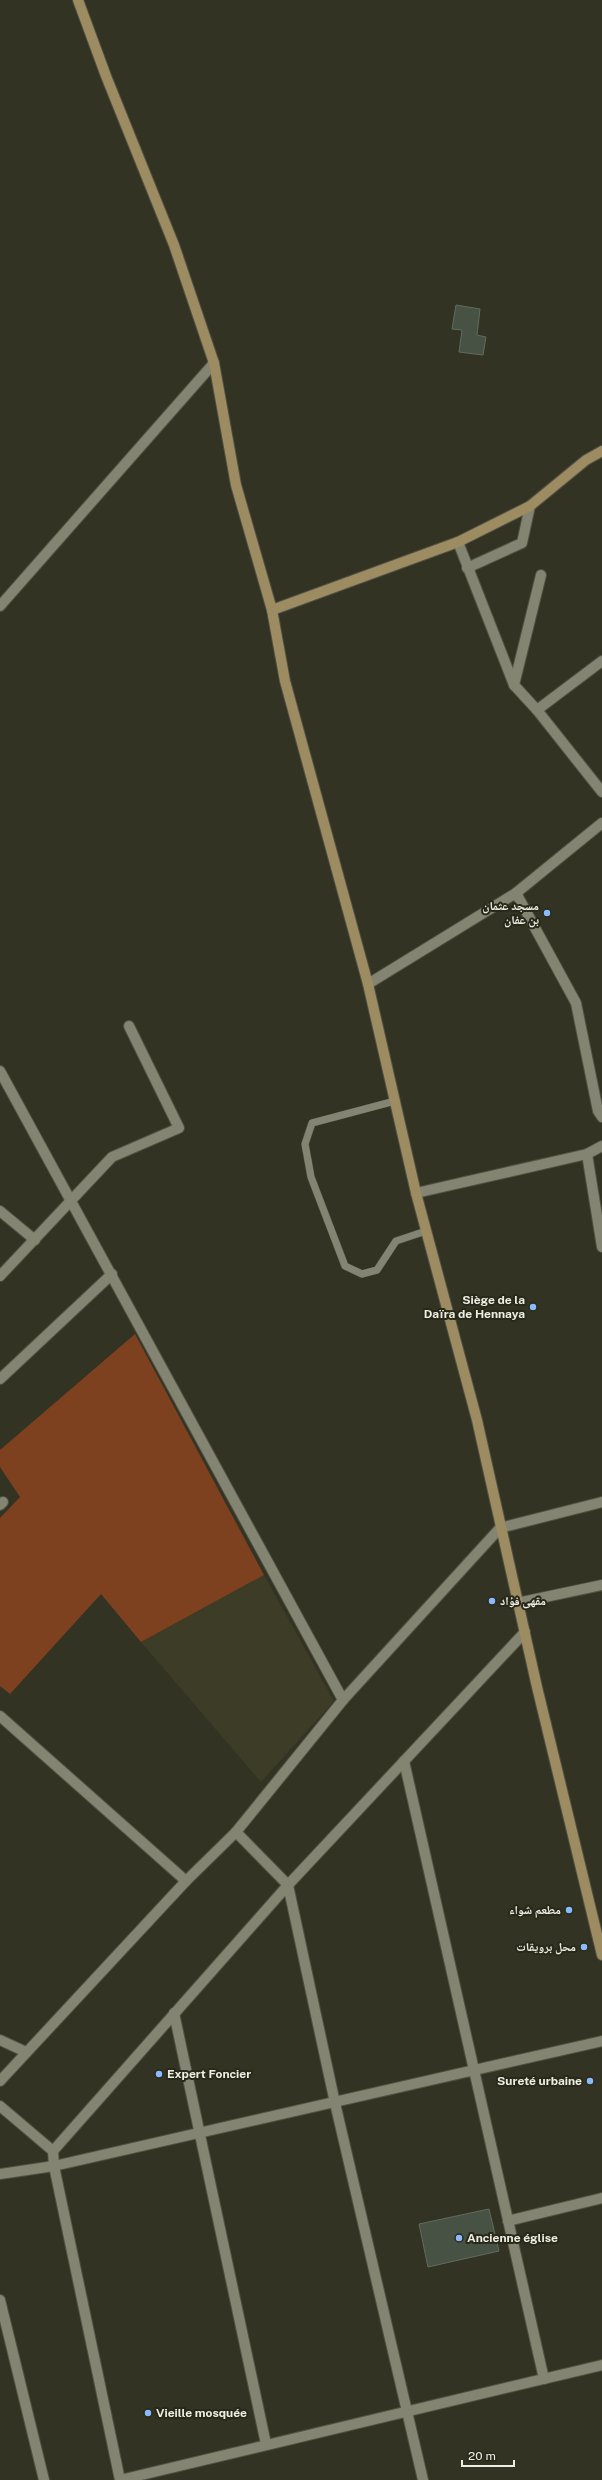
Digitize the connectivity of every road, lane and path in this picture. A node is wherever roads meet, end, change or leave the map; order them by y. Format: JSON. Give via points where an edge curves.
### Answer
{"nodes":[{"id":1,"x":78,"y":0,"type":"edge"},
{"id":2,"x":214,"y":363,"type":"junction"},
{"id":3,"x":602,"y":451,"type":"edge"},
{"id":4,"x":530,"y":506,"type":"junction"},
{"id":5,"x":458,"y":542,"type":"junction"},
{"id":6,"x":468,"y":568,"type":"junction"},
{"id":7,"x":541,"y":575,"type":"dead end"},
{"id":8,"x":0,"y":606,"type":"edge"},
{"id":9,"x":272,"y":610,"type":"junction"},
{"id":10,"x":602,"y":661,"type":"edge"},
{"id":11,"x":514,"y":685,"type":"junction"},
{"id":12,"x":537,"y":710,"type":"junction"},
{"id":13,"x":602,"y":792,"type":"edge"},
{"id":14,"x":602,"y":823,"type":"edge"},
{"id":15,"x":516,"y":893,"type":"junction"},
{"id":16,"x":368,"y":984,"type":"junction"},
{"id":17,"x":129,"y":1026,"type":"dead end"},
{"id":18,"x":0,"y":1071,"type":"edge"},
{"id":19,"x":395,"y":1101,"type":"junction"},
{"id":20,"x":602,"y":1117,"type":"edge"},
{"id":21,"x":602,"y":1146,"type":"edge"},
{"id":22,"x":587,"y":1154,"type":"junction"},
{"id":23,"x":416,"y":1193,"type":"junction"},
{"id":24,"x":72,"y":1201,"type":"junction"},
{"id":25,"x":0,"y":1211,"type":"edge"},
{"id":26,"x":426,"y":1231,"type":"junction"},
{"id":27,"x":35,"y":1240,"type":"junction"},
{"id":28,"x":602,"y":1247,"type":"edge"},
{"id":29,"x":112,"y":1274,"type":"junction"},
{"id":30,"x":0,"y":1276,"type":"edge"},
{"id":31,"x":0,"y":1379,"type":"edge"},
{"id":32,"x":602,"y":1502,"type":"edge"},
{"id":33,"x":500,"y":1528,"type":"junction"},
{"id":34,"x":602,"y":1585,"type":"edge"},
{"id":35,"x":518,"y":1603,"type":"junction"},
{"id":36,"x":524,"y":1632,"type":"junction"},
{"id":37,"x":343,"y":1700,"type":"junction"},
{"id":38,"x":0,"y":1716,"type":"edge"},
{"id":39,"x":404,"y":1761,"type":"junction"},
{"id":40,"x":236,"y":1832,"type":"junction"},
{"id":41,"x":186,"y":1881,"type":"junction"},
{"id":42,"x":288,"y":1885,"type":"junction"},
{"id":43,"x":602,"y":1955,"type":"edge"},
{"id":44,"x":174,"y":2012,"type":"junction"},
{"id":45,"x":0,"y":2040,"type":"edge"},
{"id":46,"x":602,"y":2042,"type":"edge"},
{"id":47,"x":26,"y":2052,"type":"junction"},
{"id":48,"x":474,"y":2070,"type":"junction"},
{"id":49,"x":0,"y":2081,"type":"edge"},
{"id":50,"x":335,"y":2103,"type":"junction"},
{"id":51,"x":0,"y":2106,"type":"edge"},
{"id":52,"x":199,"y":2133,"type":"junction"},
{"id":53,"x":53,"y":2151,"type":"junction"},
{"id":54,"x":54,"y":2166,"type":"junction"},
{"id":55,"x":0,"y":2174,"type":"edge"},
{"id":56,"x":602,"y":2198,"type":"edge"},
{"id":57,"x":508,"y":2221,"type":"junction"},
{"id":58,"x":0,"y":2300,"type":"edge"},
{"id":59,"x":602,"y":2365,"type":"edge"},
{"id":60,"x":544,"y":2379,"type":"junction"},
{"id":61,"x":408,"y":2412,"type":"junction"},
{"id":62,"x":266,"y":2444,"type":"junction"},
{"id":63,"x":44,"y":2480,"type":"edge"},
{"id":64,"x":120,"y":2480,"type":"edge"},
{"id":65,"x":423,"y":2480,"type":"edge"}],
"edges":[{"from":1,"to":2,"type":"main road","via":[[174,245]]},
{"from":2,"to":8,"type":"street"},
{"from":2,"to":9,"type":"main road","via":[[236,485]]},
{"from":3,"to":4,"type":"main road","via":[[586,460]]},
{"from":4,"to":5,"type":"main road"},
{"from":4,"to":6,"type":"street","via":[[522,543]]},
{"from":5,"to":6,"type":"street"},
{"from":5,"to":9,"type":"main road"},
{"from":6,"to":11,"type":"street"},
{"from":7,"to":11,"type":"street"},
{"from":9,"to":16,"type":"main road","via":[[285,681]]},
{"from":10,"to":12,"type":"street"},
{"from":11,"to":12,"type":"street"},
{"from":12,"to":13,"type":"street"},
{"from":14,"to":15,"type":"street"},
{"from":15,"to":16,"type":"street"},
{"from":15,"to":20,"type":"street","via":[[576,1003],[598,1111]]},
{"from":16,"to":19,"type":"main road"},
{"from":17,"to":24,"type":"street","via":[[179,1128],[112,1157]]},
{"from":18,"to":24,"type":"street"},
{"from":19,"to":23,"type":"main road"},
{"from":19,"to":26,"type":"lane","via":[[312,1123],[305,1144],[312,1177],[345,1266],[362,1274],[377,1270],[396,1241]]},
{"from":21,"to":22,"type":"street"},
{"from":22,"to":23,"type":"street"},
{"from":22,"to":28,"type":"street"},
{"from":23,"to":26,"type":"main road"},
{"from":24,"to":27,"type":"street"},
{"from":24,"to":29,"type":"street"},
{"from":25,"to":27,"type":"street"},
{"from":26,"to":33,"type":"main road","via":[[476,1420]]},
{"from":27,"to":30,"type":"street"},
{"from":29,"to":31,"type":"street"},
{"from":29,"to":37,"type":"street"},
{"from":32,"to":33,"type":"street"},
{"from":33,"to":35,"type":"main road"},
{"from":33,"to":37,"type":"street"},
{"from":34,"to":35,"type":"street"},
{"from":35,"to":36,"type":"main road"},
{"from":36,"to":39,"type":"street"},
{"from":36,"to":43,"type":"main road"},
{"from":37,"to":40,"type":"street"},
{"from":38,"to":41,"type":"street"},
{"from":39,"to":42,"type":"street"},
{"from":39,"to":48,"type":"street"},
{"from":40,"to":41,"type":"street"},
{"from":40,"to":42,"type":"street"},
{"from":41,"to":47,"type":"street"},
{"from":42,"to":44,"type":"street"},
{"from":42,"to":50,"type":"street"},
{"from":44,"to":52,"type":"street"},
{"from":44,"to":53,"type":"street"},
{"from":45,"to":47,"type":"street"},
{"from":46,"to":48,"type":"street"},
{"from":47,"to":49,"type":"street"},
{"from":48,"to":50,"type":"street"},
{"from":48,"to":57,"type":"street"},
{"from":50,"to":52,"type":"street"},
{"from":50,"to":61,"type":"street"},
{"from":51,"to":53,"type":"street"},
{"from":52,"to":54,"type":"street"},
{"from":52,"to":62,"type":"street"},
{"from":53,"to":54,"type":"street"},
{"from":54,"to":55,"type":"street"},
{"from":54,"to":64,"type":"street"},
{"from":56,"to":57,"type":"street"},
{"from":57,"to":60,"type":"street"},
{"from":58,"to":63,"type":"street"},
{"from":59,"to":60,"type":"street"},
{"from":60,"to":61,"type":"street"},
{"from":61,"to":62,"type":"street"},
{"from":61,"to":65,"type":"street"},
{"from":62,"to":64,"type":"street"}]}
